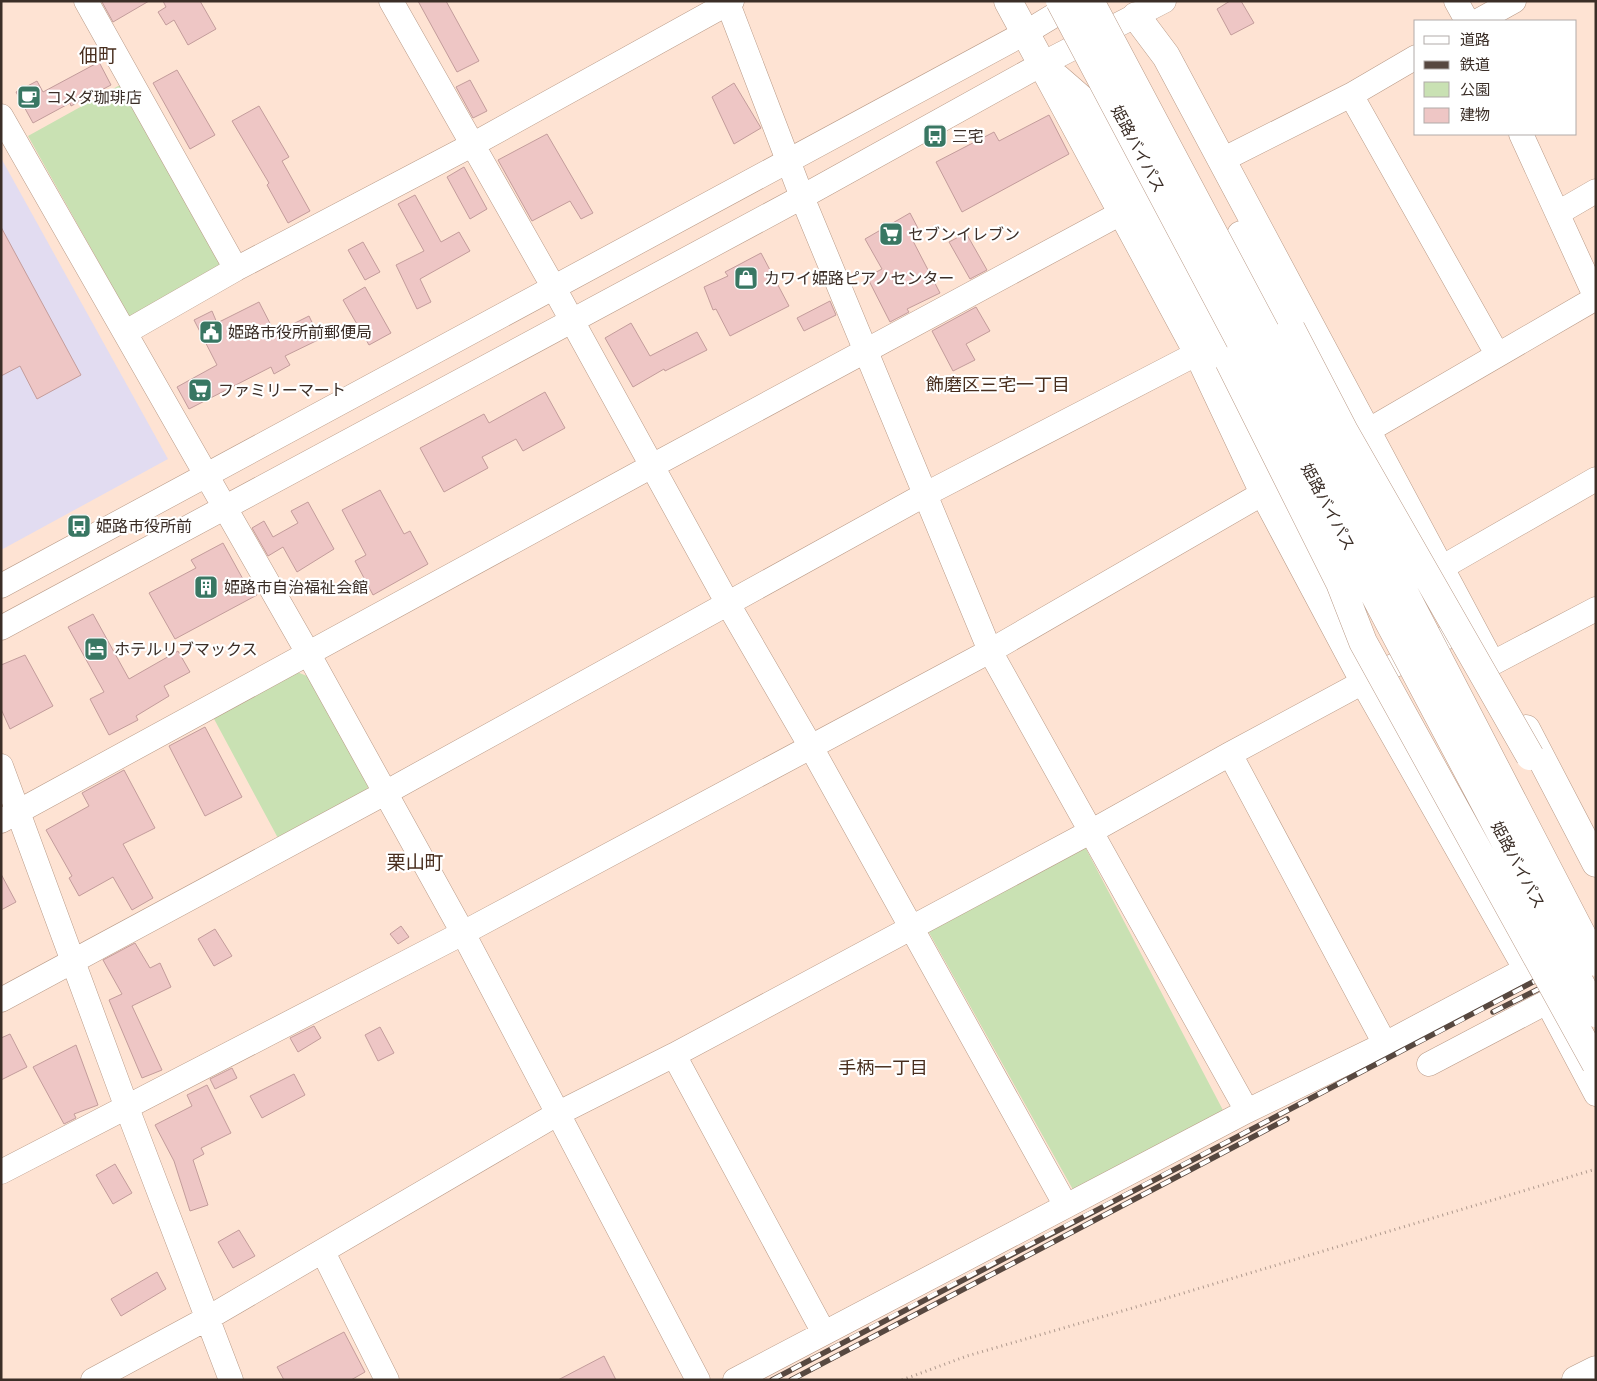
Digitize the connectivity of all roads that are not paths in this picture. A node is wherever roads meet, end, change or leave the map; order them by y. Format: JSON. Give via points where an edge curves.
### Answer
{"nodes":[{"id":1,"x":86,"y":1,"type":"edge"},
{"id":2,"x":391,"y":1,"type":"edge"},
{"id":3,"x":1008,"y":1,"type":"edge"},
{"id":4,"x":1016,"y":1,"type":"edge"},
{"id":5,"x":1060,"y":1,"type":"edge"},
{"id":6,"x":1078,"y":1,"type":"edge"},
{"id":7,"x":1090,"y":1,"type":"edge"},
{"id":8,"x":1164,"y":1,"type":"edge"},
{"id":9,"x":1456,"y":1,"type":"edge"},
{"id":10,"x":1514,"y":1,"type":"edge"},
{"id":11,"x":729,"y":2,"type":"edge"},
{"id":12,"x":1133,"y":9,"type":"edge"},
{"id":13,"x":1466,"y":20,"type":"edge"},
{"id":14,"x":1480,"y":20,"type":"edge"},
{"id":15,"x":1026,"y":34,"type":"junction"},
{"id":16,"x":1414,"y":58,"type":"edge"},
{"id":17,"x":1042,"y":64,"type":"junction"},
{"id":18,"x":1351,"y":95,"type":"junction"},
{"id":19,"x":1,"y":116,"type":"edge"},
{"id":20,"x":1521,"y":135,"type":"edge"},
{"id":21,"x":7,"y":140,"type":"edge"},
{"id":22,"x":472,"y":145,"type":"junction"},
{"id":23,"x":1222,"y":160,"type":"junction"},
{"id":24,"x":788,"y":161,"type":"junction"},
{"id":25,"x":1596,"y":191,"type":"edge"},
{"id":26,"x":802,"y":197,"type":"junction"},
{"id":27,"x":1122,"y":212,"type":"junction"},
{"id":28,"x":1558,"y":213,"type":"junction"},
{"id":29,"x":236,"y":270,"type":"junction"},
{"id":30,"x":554,"y":288,"type":"junction"},
{"id":31,"x":1596,"y":298,"type":"edge"},
{"id":32,"x":572,"y":321,"type":"junction"},
{"id":33,"x":126,"y":332,"type":"junction"},
{"id":34,"x":866,"y":351,"type":"junction"},
{"id":35,"x":1198,"y":353,"type":"junction"},
{"id":36,"x":1497,"y":354,"type":"junction"},
{"id":37,"x":1367,"y":430,"type":"junction"},
{"id":38,"x":652,"y":466,"type":"junction"},
{"id":39,"x":206,"y":476,"type":"junction"},
{"id":40,"x":1596,"y":478,"type":"edge"},
{"id":41,"x":1264,"y":493,"type":"junction"},
{"id":42,"x":926,"y":494,"type":"junction"},
{"id":43,"x":225,"y":508,"type":"junction"},
{"id":44,"x":1413,"y":552,"type":"junction"},
{"id":45,"x":1441,"y":568,"type":"junction"},
{"id":46,"x":1340,"y":583,"type":"junction"},
{"id":47,"x":1,"y":586,"type":"edge"},
{"id":48,"x":728,"y":604,"type":"junction"},
{"id":49,"x":1596,"y":609,"type":"edge"},
{"id":50,"x":1470,"y":624,"type":"junction"},
{"id":51,"x":1,"y":628,"type":"edge"},
{"id":52,"x":990,"y":651,"type":"junction"},
{"id":53,"x":308,"y":653,"type":"junction"},
{"id":54,"x":1491,"y":664,"type":"junction"},
{"id":55,"x":1364,"y":681,"type":"junction"},
{"id":56,"x":811,"y":747,"type":"junction"},
{"id":57,"x":1230,"y":754,"type":"junction"},
{"id":58,"x":1,"y":766,"type":"edge"},
{"id":59,"x":385,"y":794,"type":"junction"},
{"id":60,"x":10,"y":816,"type":"edge"},
{"id":61,"x":1092,"y":831,"type":"junction"},
{"id":62,"x":1596,"y":863,"type":"edge"},
{"id":63,"x":1596,"y":885,"type":"edge"},
{"id":64,"x":912,"y":927,"type":"junction"},
{"id":65,"x":1577,"y":932,"type":"edge"},
{"id":66,"x":464,"y":933,"type":"junction"},
{"id":67,"x":73,"y":962,"type":"junction"},
{"id":68,"x":1596,"y":962,"type":"edge"},
{"id":69,"x":1527,"y":968,"type":"junction"},
{"id":70,"x":1596,"y":976,"type":"edge"},
{"id":71,"x":1,"y":1000,"type":"edge"},
{"id":72,"x":1547,"y":1002,"type":"junction"},
{"id":73,"x":1596,"y":1013,"type":"edge"},
{"id":74,"x":1385,"y":1044,"type":"junction"},
{"id":75,"x":674,"y":1055,"type":"junction"},
{"id":76,"x":1429,"y":1064,"type":"dead end"},
{"id":77,"x":1596,"y":1064,"type":"edge"},
{"id":78,"x":1596,"y":1094,"type":"edge"},
{"id":79,"x":127,"y":1108,"type":"junction"},
{"id":80,"x":1247,"y":1111,"type":"junction"},
{"id":81,"x":557,"y":1114,"type":"junction"},
{"id":82,"x":1,"y":1172,"type":"edge"},
{"id":83,"x":1066,"y":1206,"type":"junction"},
{"id":84,"x":323,"y":1252,"type":"junction"},
{"id":85,"x":208,"y":1318,"type":"junction"},
{"id":86,"x":824,"y":1333,"type":"junction"},
{"id":87,"x":1596,"y":1370,"type":"edge"},
{"id":88,"x":93,"y":1380,"type":"edge"},
{"id":89,"x":231,"y":1380,"type":"edge"},
{"id":90,"x":387,"y":1380,"type":"edge"},
{"id":91,"x":698,"y":1380,"type":"edge"},
{"id":92,"x":735,"y":1380,"type":"edge"},
{"id":93,"x":1576,"y":1380,"type":"edge"}],
"edges":[{"from":1,"to":29,"type":"street"},
{"from":2,"to":22,"type":"street"},
{"from":3,"to":15,"type":"main road"},
{"from":4,"to":15,"type":"main road"},
{"from":5,"to":65,"type":"main road","name":"姫路バイパス","bridge":true},
{"from":6,"to":15,"type":"street"},
{"from":7,"to":65,"type":"main road","name":"姫路バイパス","bridge":true,"via":[[1386,558]]},
{"from":8,"to":12,"type":"street"},
{"from":9,"to":13,"type":"street"},
{"from":10,"to":14,"type":"street"},
{"from":11,"to":22,"type":"street"},
{"from":11,"to":24,"type":"street"},
{"from":12,"to":17,"type":"street"},
{"from":12,"to":23,"type":"main road","via":[[1166,56]]},
{"from":12,"to":44,"type":"main road","bridge":true,"via":[[1151,66],[1344,431]]},
{"from":15,"to":17,"type":"main road"},
{"from":15,"to":24,"type":"street"},
{"from":16,"to":18,"type":"street"},
{"from":17,"to":26,"type":"street"},
{"from":17,"to":27,"type":"main road"},
{"from":17,"to":46,"type":"main road","bridge":true,"via":[[1088,105],[1229,361]]},
{"from":18,"to":23,"type":"street"},
{"from":18,"to":36,"type":"street"},
{"from":19,"to":21,"type":"street"},
{"from":20,"to":28,"type":"street"},
{"from":21,"to":33,"type":"street"},
{"from":22,"to":29,"type":"street"},
{"from":22,"to":30,"type":"street"},
{"from":23,"to":37,"type":"main road"},
{"from":24,"to":26,"type":"street"},
{"from":24,"to":30,"type":"street"},
{"from":25,"to":28,"type":"street"},
{"from":26,"to":32,"type":"street"},
{"from":26,"to":34,"type":"street"},
{"from":27,"to":34,"type":"street"},
{"from":27,"to":35,"type":"main road"},
{"from":28,"to":31,"type":"street"},
{"from":29,"to":33,"type":"street"},
{"from":30,"to":32,"type":"street"},
{"from":30,"to":39,"type":"street"},
{"from":31,"to":36,"type":"street"},
{"from":32,"to":38,"type":"street"},
{"from":32,"to":43,"type":"street"},
{"from":33,"to":39,"type":"street"},
{"from":34,"to":38,"type":"street"},
{"from":34,"to":42,"type":"street"},
{"from":35,"to":41,"type":"main road"},
{"from":35,"to":42,"type":"street"},
{"from":36,"to":37,"type":"street"},
{"from":37,"to":41,"type":"street"},
{"from":37,"to":45,"type":"main road"},
{"from":38,"to":48,"type":"street"},
{"from":38,"to":53,"type":"street"},
{"from":39,"to":43,"type":"street"},
{"from":39,"to":47,"type":"street"},
{"from":40,"to":45,"type":"street"},
{"from":41,"to":52,"type":"street"},
{"from":41,"to":55,"type":"main road"},
{"from":42,"to":48,"type":"street"},
{"from":42,"to":52,"type":"street"},
{"from":43,"to":51,"type":"street"},
{"from":43,"to":53,"type":"street"},
{"from":44,"to":63,"type":"main road","bridge":true,"via":[[1530,756]]},
{"from":44,"to":65,"type":"main road","bridge":true,"via":[[1447,632],[1574,885]]},
{"from":45,"to":50,"type":"main road"},
{"from":46,"to":65,"type":"main road","bridge":true,"via":[[1376,639],[1532,914]]},
{"from":46,"to":77,"type":"main road","bridge":true,"via":[[1364,642],[1388,688]]},
{"from":48,"to":56,"type":"street"},
{"from":48,"to":59,"type":"street"},
{"from":49,"to":54,"type":"street"},
{"from":50,"to":54,"type":"main road"},
{"from":50,"to":55,"type":"street"},
{"from":52,"to":56,"type":"street"},
{"from":52,"to":61,"type":"street"},
{"from":53,"to":59,"type":"street"},
{"from":53,"to":60,"type":"street"},
{"from":54,"to":62,"type":"main road"},
{"from":55,"to":57,"type":"street"},
{"from":55,"to":69,"type":"main road"},
{"from":56,"to":64,"type":"street"},
{"from":56,"to":66,"type":"street"},
{"from":57,"to":61,"type":"street"},
{"from":57,"to":74,"type":"street"},
{"from":58,"to":60,"type":"street"},
{"from":59,"to":66,"type":"street"},
{"from":59,"to":67,"type":"street"},
{"from":60,"to":67,"type":"street"},
{"from":61,"to":64,"type":"street"},
{"from":61,"to":80,"type":"street"},
{"from":64,"to":75,"type":"street"},
{"from":64,"to":83,"type":"street"},
{"from":65,"to":68,"type":"main road","name":"姫路バイパス","bridge":true},
{"from":65,"to":69,"type":"street"},
{"from":65,"to":73,"type":"main road","name":"姫路バイパス","bridge":true},
{"from":66,"to":79,"type":"street"},
{"from":66,"to":81,"type":"street"},
{"from":67,"to":71,"type":"street"},
{"from":67,"to":79,"type":"street"},
{"from":69,"to":74,"type":"street"},
{"from":70,"to":72,"type":"street"},
{"from":72,"to":76,"type":"street"},
{"from":72,"to":78,"type":"street"},
{"from":74,"to":80,"type":"street"},
{"from":75,"to":81,"type":"street"},
{"from":75,"to":86,"type":"street"},
{"from":79,"to":82,"type":"street"},
{"from":79,"to":85,"type":"street"},
{"from":80,"to":83,"type":"street"},
{"from":81,"to":84,"type":"street"},
{"from":81,"to":91,"type":"street"},
{"from":83,"to":86,"type":"street"},
{"from":84,"to":85,"type":"street"},
{"from":84,"to":90,"type":"street"},
{"from":85,"to":88,"type":"street"},
{"from":85,"to":89,"type":"street"},
{"from":86,"to":92,"type":"street"},
{"from":87,"to":93,"type":"main road"}]}
